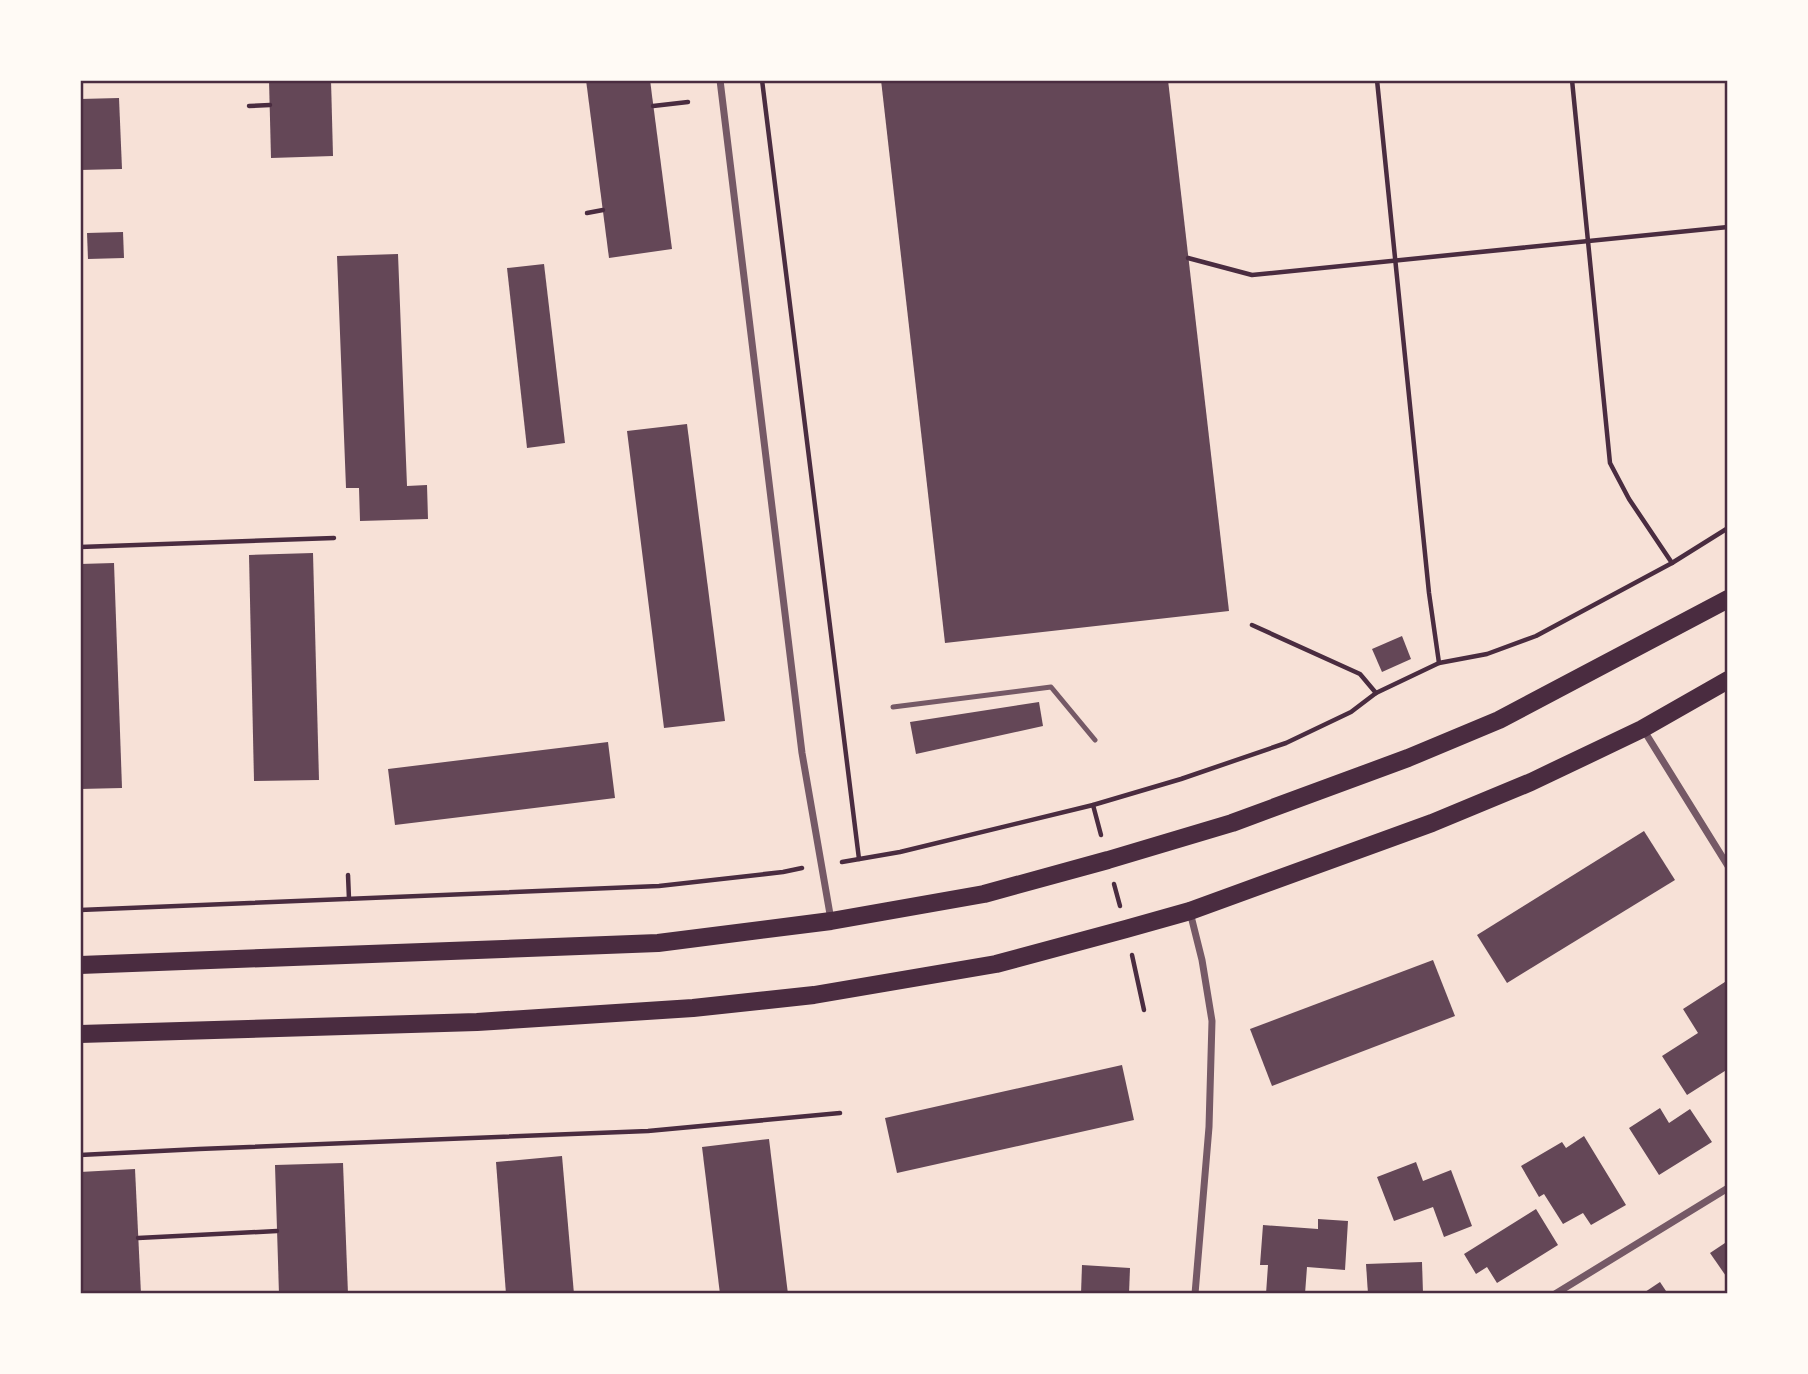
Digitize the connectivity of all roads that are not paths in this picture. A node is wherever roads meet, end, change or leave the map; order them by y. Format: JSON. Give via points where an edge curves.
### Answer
{"nodes":[{"id":1,"x":720,"y":80,"type":"edge"},
{"id":2,"x":1727,"y":599,"type":"edge"},
{"id":3,"x":1727,"y":680,"type":"edge"},
{"id":4,"x":892,"y":707,"type":"dead end"},
{"id":5,"x":1642,"y":729,"type":"junction"},
{"id":6,"x":1095,"y":740,"type":"dead end"},
{"id":7,"x":1727,"y":866,"type":"edge"},
{"id":8,"x":1190,"y":911,"type":"junction"},
{"id":9,"x":831,"y":921,"type":"junction"},
{"id":10,"x":80,"y":965,"type":"edge"},
{"id":11,"x":80,"y":1034,"type":"edge"},
{"id":12,"x":1727,"y":1188,"type":"edge"},
{"id":13,"x":1195,"y":1293,"type":"edge"},
{"id":14,"x":1555,"y":1293,"type":"edge"}],
"edges":[{"from":1,"to":9,"type":"street","via":[[802,753]]},
{"from":2,"to":9,"type":"main road","via":[[1499,720],[1232,823],[985,894]]},
{"from":3,"to":5,"type":"main road"},
{"from":4,"to":6,"type":"lane","via":[[1051,687]]},
{"from":5,"to":7,"type":"street"},
{"from":5,"to":8,"type":"main road","via":[[1432,823]]},
{"from":8,"to":11,"type":"main road","via":[[983,966],[814,995],[477,1022]]},
{"from":8,"to":13,"type":"street","via":[[1212,1021],[1209,1128]]},
{"from":9,"to":10,"type":"main road","via":[[658,943]]},
{"from":12,"to":14,"type":"street"}]}
